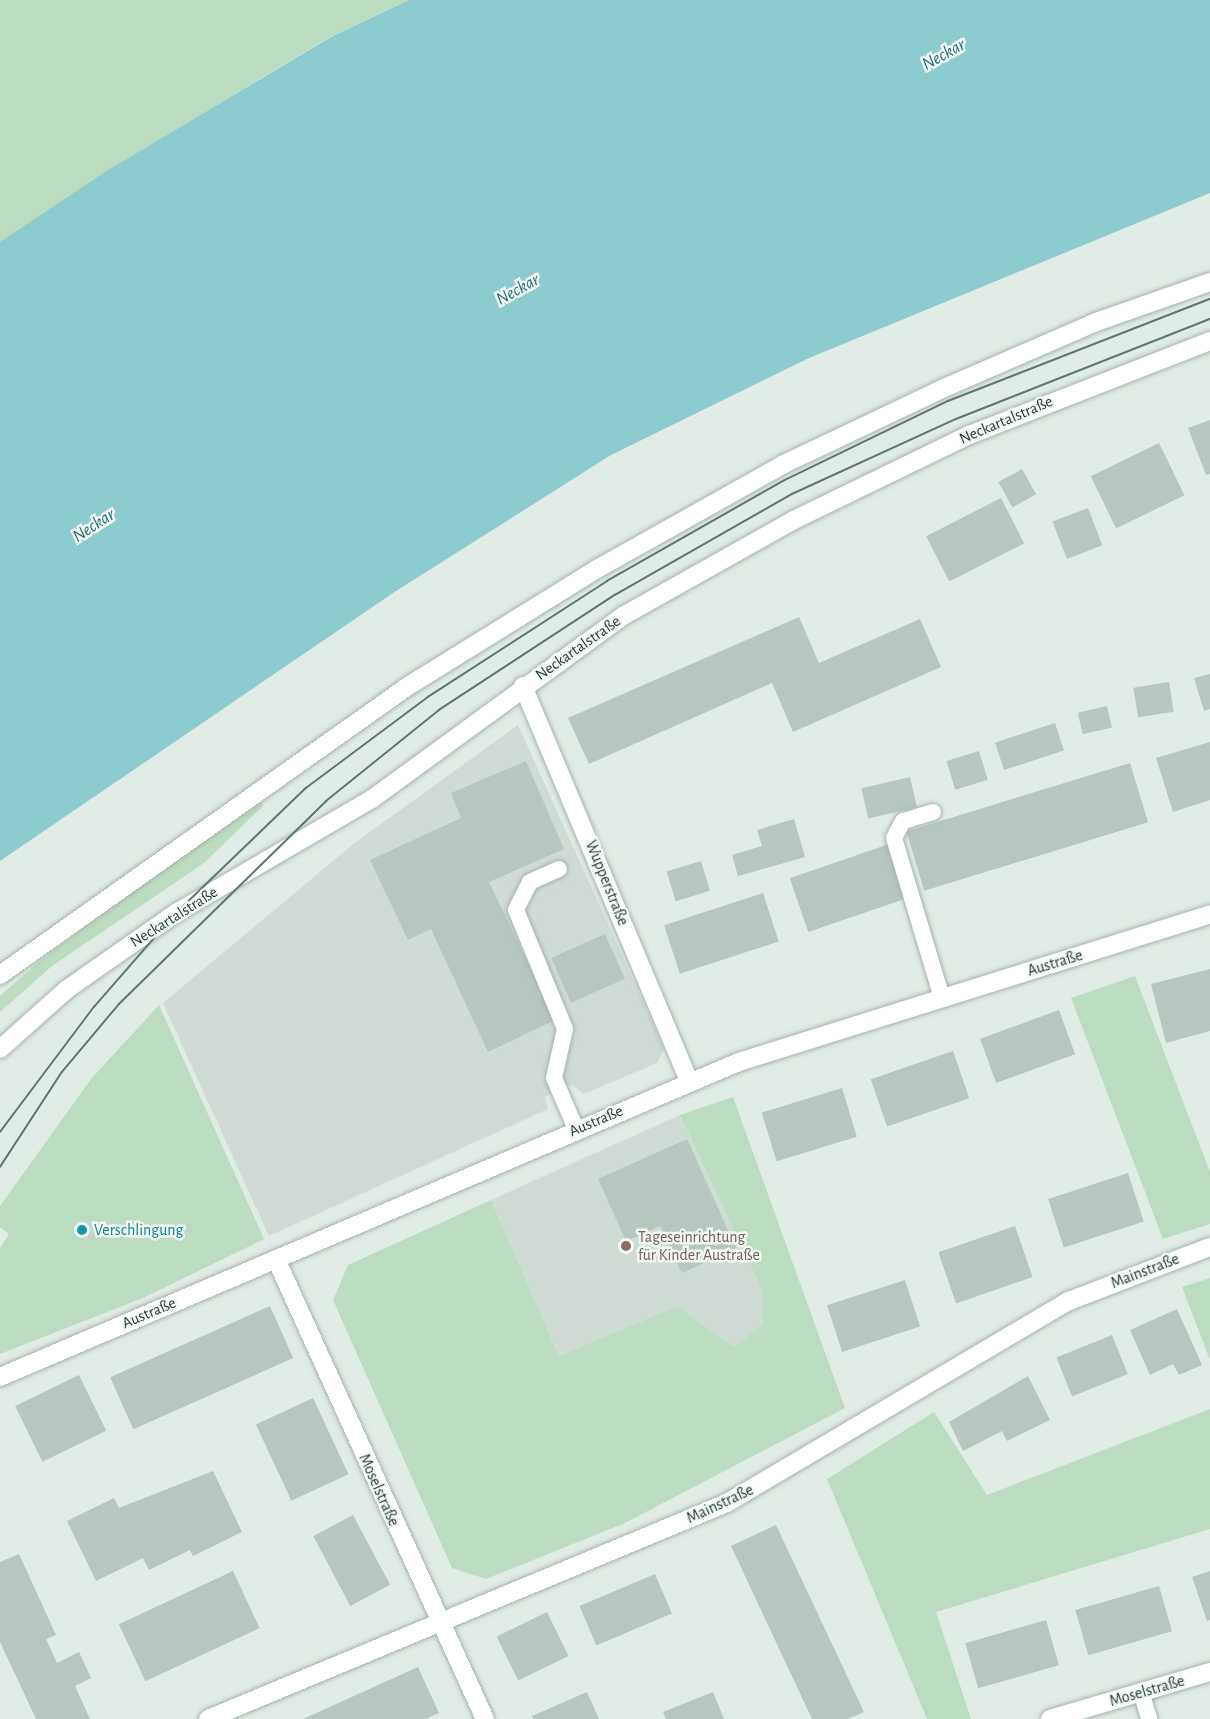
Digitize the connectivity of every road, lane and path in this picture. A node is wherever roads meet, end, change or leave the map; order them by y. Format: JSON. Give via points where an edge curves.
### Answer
{"nodes":[{"id":1,"x":1210,"y":282,"type":"edge"},
{"id":2,"x":1210,"y":340,"type":"edge"},
{"id":3,"x":523,"y":686,"type":"junction"},
{"id":4,"x":933,"y":812,"type":"dead end"},
{"id":5,"x":559,"y":869,"type":"dead end"},
{"id":6,"x":1210,"y":914,"type":"edge"},
{"id":7,"x":0,"y":975,"type":"edge"},
{"id":8,"x":942,"y":998,"type":"junction"},
{"id":9,"x":0,"y":1049,"type":"edge"},
{"id":10,"x":689,"y":1081,"type":"junction"},
{"id":11,"x":576,"y":1129,"type":"junction"},
{"id":12,"x":1210,"y":1247,"type":"edge"},
{"id":13,"x":276,"y":1259,"type":"junction"},
{"id":14,"x":0,"y":1377,"type":"edge"},
{"id":15,"x":442,"y":1619,"type":"junction"},
{"id":16,"x":1210,"y":1672,"type":"edge"},
{"id":17,"x":1141,"y":1692,"type":"junction"},
{"id":18,"x":241,"y":1712,"type":"edge"},
{"id":19,"x":208,"y":1719,"type":"edge"},
{"id":20,"x":485,"y":1719,"type":"edge"},
{"id":21,"x":1050,"y":1719,"type":"edge"},
{"id":22,"x":1149,"y":1719,"type":"edge"}],
"edges":[{"from":1,"to":7,"type":"street","via":[[1096,322],[942,389],[784,464],[597,569],[405,688]]},
{"from":2,"to":3,"type":"street","name":"Neckartalstraße","via":[[969,435],[794,520],[623,616]]},
{"from":3,"to":9,"type":"street","name":"Neckartalstraße","via":[[372,799],[176,913],[66,990]]},
{"from":3,"to":10,"type":"street","name":"Wupperstraße"},
{"from":4,"to":8,"type":"lane","via":[[903,821],[894,838]]},
{"from":5,"to":11,"type":"lane","via":[[530,882],[516,910],[565,1029],[554,1078]]},
{"from":6,"to":8,"type":"street","name":"Austraße"},
{"from":8,"to":10,"type":"street","name":"Austraße"},
{"from":10,"to":11,"type":"street","name":"Austraße"},
{"from":11,"to":13,"type":"street","name":"Austraße"},
{"from":12,"to":15,"type":"street","name":"Mainstraße","via":[[1069,1301],[727,1503]]},
{"from":13,"to":14,"type":"street","name":"Austraße"},
{"from":13,"to":15,"type":"street","name":"Moselstraße","via":[[410,1562]]},
{"from":15,"to":18,"type":"street","name":"Mainstraße"},
{"from":15,"to":20,"type":"street","name":"Moselstraße"},
{"from":16,"to":17,"type":"street","name":"Moselstraße"},
{"from":17,"to":21,"type":"street","name":"Moselstraße"},
{"from":17,"to":22,"type":"lane"},
{"from":18,"to":19,"type":"street","name":"Mainstraße"}]}
